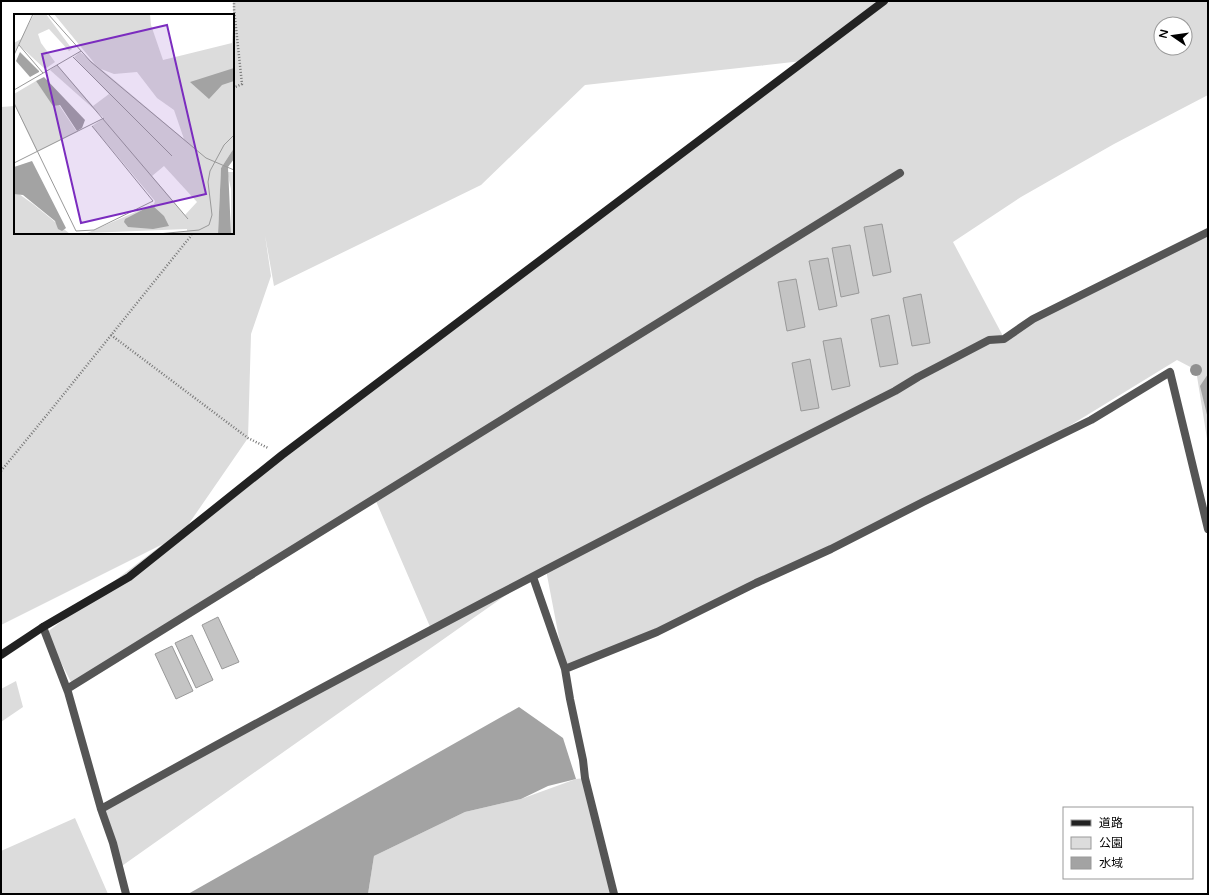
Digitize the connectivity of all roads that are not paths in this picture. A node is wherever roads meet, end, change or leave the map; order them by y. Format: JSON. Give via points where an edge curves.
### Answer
{"nodes":[{"id":1,"x":884,"y":1,"type":"edge"},
{"id":2,"x":900,"y":173,"type":"dead end"},
{"id":3,"x":1208,"y":232,"type":"edge"},
{"id":4,"x":1208,"y":529,"type":"edge"},
{"id":5,"x":533,"y":577,"type":"junction"},
{"id":6,"x":43,"y":627,"type":"junction"},
{"id":7,"x":1,"y":655,"type":"edge"},
{"id":8,"x":565,"y":669,"type":"junction"},
{"id":9,"x":67,"y":689,"type":"junction"},
{"id":10,"x":101,"y":810,"type":"junction"},
{"id":11,"x":126,"y":894,"type":"edge"},
{"id":12,"x":614,"y":894,"type":"edge"}],
"edges":[{"from":1,"to":6,"type":"street","via":[[282,455],[129,576]]},
{"from":2,"to":9,"type":"street"},
{"from":3,"to":5,"type":"street","via":[[1033,319],[1004,338],[989,340],[918,376],[895,391]]},
{"from":4,"to":8,"type":"street","via":[[1170,372],[1091,420],[831,549],[657,632]]},
{"from":5,"to":8,"type":"street"},
{"from":5,"to":10,"type":"street","via":[[417,637]]},
{"from":6,"to":7,"type":"street"},
{"from":6,"to":9,"type":"street"},
{"from":8,"to":12,"type":"street","via":[[585,778]]},
{"from":9,"to":10,"type":"street"},
{"from":10,"to":11,"type":"street","via":[[113,843]]}]}
